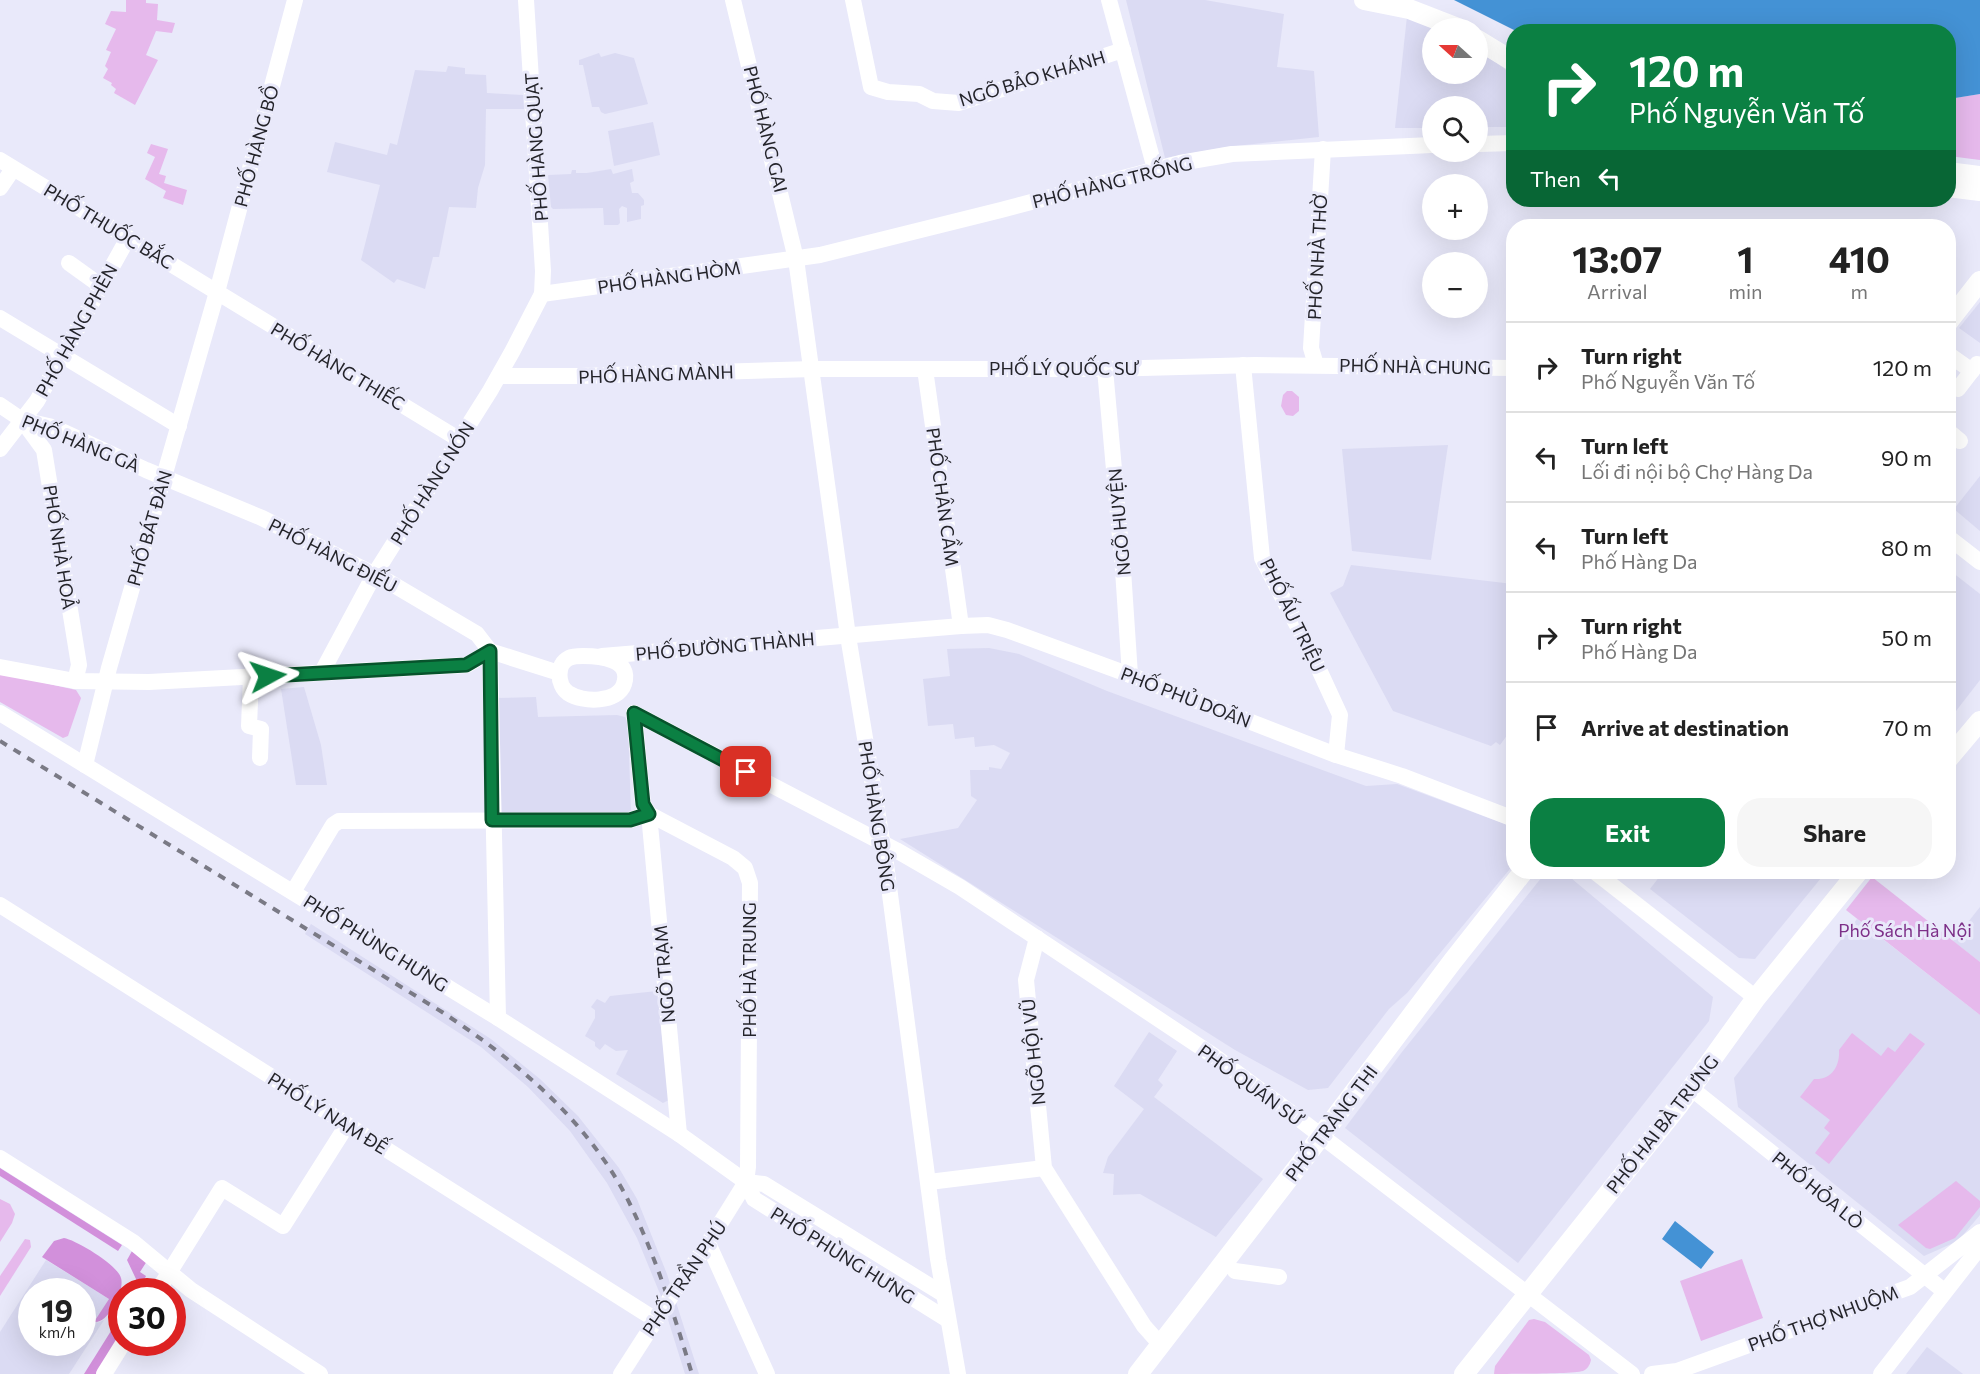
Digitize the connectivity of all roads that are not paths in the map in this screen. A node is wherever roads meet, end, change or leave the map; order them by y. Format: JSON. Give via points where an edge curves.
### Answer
{"nodes":[{"id":1,"x":295,"y":0,"type":"edge"},
{"id":2,"x":526,"y":0,"type":"edge"},
{"id":3,"x":733,"y":0,"type":"edge"},
{"id":4,"x":853,"y":0,"type":"edge"},
{"id":5,"x":1110,"y":0,"type":"edge"},
{"id":6,"x":1364,"y":0,"type":"edge"},
{"id":7,"x":1432,"y":18,"type":"edge"},
{"id":8,"x":1488,"y":46,"type":"edge"},
{"id":9,"x":1123,"y":50,"type":"junction"},
{"id":10,"x":1506,"y":57,"type":"edge"},
{"id":11,"x":1506,"y":143,"type":"edge"},
{"id":12,"x":1488,"y":144,"type":"edge"},
{"id":13,"x":1422,"y":145,"type":"edge"},
{"id":14,"x":1323,"y":149,"type":"junction"},
{"id":15,"x":7,"y":164,"type":"edge"},
{"id":16,"x":1155,"y":169,"type":"junction"},
{"id":17,"x":1956,"y":171,"type":"edge"},
{"id":18,"x":1980,"y":174,"type":"edge"},
{"id":19,"x":0,"y":188,"type":"edge"},
{"id":20,"x":1956,"y":188,"type":"edge"},
{"id":21,"x":1980,"y":192,"type":"edge"},
{"id":22,"x":128,"y":238,"type":"junction"},
{"id":23,"x":796,"y":259,"type":"junction"},
{"id":24,"x":69,"y":264,"type":"dead end"},
{"id":25,"x":1980,"y":281,"type":"edge"},
{"id":26,"x":100,"y":286,"type":"junction"},
{"id":27,"x":217,"y":292,"type":"junction"},
{"id":28,"x":542,"y":294,"type":"junction"},
{"id":29,"x":1956,"y":311,"type":"edge"},
{"id":30,"x":0,"y":318,"type":"edge"},
{"id":31,"x":63,"y":356,"type":"junction"},
{"id":32,"x":1956,"y":358,"type":"edge"},
{"id":33,"x":1316,"y":364,"type":"junction"},
{"id":34,"x":1243,"y":365,"type":"junction"},
{"id":35,"x":1506,"y":368,"type":"edge"},
{"id":36,"x":813,"y":369,"type":"junction"},
{"id":37,"x":925,"y":369,"type":"junction"},
{"id":38,"x":1105,"y":369,"type":"junction"},
{"id":39,"x":499,"y":376,"type":"junction"},
{"id":40,"x":1958,"y":389,"type":"dead end"},
{"id":41,"x":0,"y":405,"type":"edge"},
{"id":42,"x":22,"y":420,"type":"junction"},
{"id":43,"x":179,"y":426,"type":"junction"},
{"id":44,"x":460,"y":440,"type":"junction"},
{"id":45,"x":0,"y":449,"type":"edge"},
{"id":46,"x":164,"y":477,"type":"junction"},
{"id":47,"x":1956,"y":543,"type":"edge"},
{"id":48,"x":1980,"y":562,"type":"edge"},
{"id":49,"x":374,"y":575,"type":"junction"},
{"id":50,"x":961,"y":626,"type":"junction"},
{"id":51,"x":848,"y":636,"type":"junction"},
{"id":52,"x":490,"y":651,"type":"junction"},
{"id":53,"x":602,"y":656,"type":"junction"},
{"id":54,"x":0,"y":667,"type":"edge"},
{"id":55,"x":322,"y":672,"type":"junction"},
{"id":56,"x":559,"y":673,"type":"junction"},
{"id":57,"x":1130,"y":675,"type":"junction"},
{"id":58,"x":250,"y":678,"type":"junction"},
{"id":59,"x":75,"y":681,"type":"junction"},
{"id":60,"x":107,"y":681,"type":"junction"},
{"id":61,"x":0,"y":713,"type":"edge"},
{"id":62,"x":634,"y":713,"type":"joint"},
{"id":63,"x":1980,"y":721,"type":"edge"},
{"id":64,"x":1956,"y":750,"type":"edge"},
{"id":65,"x":1336,"y":755,"type":"junction"},
{"id":66,"x":260,"y":758,"type":"dead end"},
{"id":67,"x":85,"y":765,"type":"junction"},
{"id":68,"x":649,"y":814,"type":"junction"},
{"id":69,"x":1506,"y":816,"type":"edge"},
{"id":70,"x":492,"y":820,"type":"junction"},
{"id":71,"x":882,"y":843,"type":"junction"},
{"id":72,"x":1517,"y":879,"type":"edge"},
{"id":73,"x":1604,"y":879,"type":"edge"},
{"id":74,"x":1852,"y":879,"type":"edge"},
{"id":75,"x":293,"y":892,"type":"junction"},
{"id":76,"x":0,"y":905,"type":"edge"},
{"id":77,"x":1037,"y":938,"type":"junction"},
{"id":78,"x":1756,"y":998,"type":"junction"},
{"id":79,"x":498,"y":1018,"type":"junction"},
{"id":80,"x":1692,"y":1089,"type":"junction"},
{"id":81,"x":347,"y":1125,"type":"junction"},
{"id":82,"x":679,"y":1134,"type":"junction"},
{"id":83,"x":1321,"y":1136,"type":"junction"},
{"id":84,"x":0,"y":1158,"type":"edge"},
{"id":85,"x":1044,"y":1168,"type":"junction"},
{"id":86,"x":747,"y":1182,"type":"junction"},
{"id":87,"x":928,"y":1182,"type":"junction"},
{"id":88,"x":1980,"y":1232,"type":"edge"},
{"id":89,"x":708,"y":1244,"type":"junction"},
{"id":90,"x":1980,"y":1247,"type":"edge"},
{"id":91,"x":1236,"y":1271,"type":"dead end"},
{"id":92,"x":169,"y":1272,"type":"junction"},
{"id":93,"x":1925,"y":1275,"type":"junction"},
{"id":94,"x":1279,"y":1277,"type":"dead end"},
{"id":95,"x":165,"y":1278,"type":"edge"},
{"id":96,"x":1944,"y":1291,"type":"junction"},
{"id":97,"x":944,"y":1294,"type":"junction"},
{"id":98,"x":1527,"y":1294,"type":"junction"},
{"id":99,"x":656,"y":1320,"type":"junction"},
{"id":100,"x":948,"y":1320,"type":"junction"},
{"id":101,"x":1160,"y":1344,"type":"junction"},
{"id":102,"x":115,"y":1356,"type":"edge"},
{"id":103,"x":104,"y":1374,"type":"edge"},
{"id":104,"x":320,"y":1374,"type":"edge"},
{"id":105,"x":621,"y":1374,"type":"edge"},
{"id":106,"x":767,"y":1374,"type":"edge"},
{"id":107,"x":958,"y":1374,"type":"edge"},
{"id":108,"x":1138,"y":1374,"type":"edge"},
{"id":109,"x":1464,"y":1374,"type":"edge"},
{"id":110,"x":1632,"y":1374,"type":"edge"},
{"id":111,"x":1652,"y":1374,"type":"edge"},
{"id":112,"x":1881,"y":1374,"type":"edge"}],
"edges":[{"from":1,"to":27,"type":"street","name":"PHỐ HÀNG BỒ"},
{"from":2,"to":28,"type":"street","name":"PHỐ HÀNG QUẠT"},
{"from":3,"to":23,"type":"street","name":"PHỐ HÀNG GAI"},
{"from":4,"to":9,"type":"street","name":"NGÕ BẢO KHÁNH","via":[[871,87],[919,94],[933,101],[959,103]]},
{"from":5,"to":9,"type":"street"},
{"from":6,"to":7,"type":"main road"},
{"from":8,"to":10,"type":"main road"},
{"from":9,"to":16,"type":"street"},
{"from":11,"to":12,"type":"street"},
{"from":13,"to":14,"type":"street","name":"PHỐ HÀNG TRỐNG"},
{"from":14,"to":16,"type":"street","name":"PHỐ HÀNG TRỐNG","via":[[1232,154]]},
{"from":14,"to":33,"type":"street","name":"PHỐ NHÀ THỜ","via":[[1311,348]]},
{"from":15,"to":19,"type":"street"},
{"from":15,"to":22,"type":"street","name":"PHỐ THUỐC BẮC"},
{"from":16,"to":23,"type":"street","name":"PHỐ HÀNG TRỐNG"},
{"from":17,"to":18,"type":"street"},
{"from":20,"to":21,"type":"main road"},
{"from":22,"to":26,"type":"street","name":"PHỐ HÀNG PHÈN"},
{"from":22,"to":27,"type":"street","name":"PHỐ THUỐC BẮC"},
{"from":23,"to":28,"type":"street","name":"PHỐ HÀNG HÒM"},
{"from":23,"to":36,"type":"street","name":"PHỐ HÀNG BÔNG"},
{"from":24,"to":26,"type":"street"},
{"from":25,"to":29,"type":"main road"},
{"from":26,"to":31,"type":"street","name":"PHỐ HÀNG PHÈN"},
{"from":27,"to":43,"type":"street","name":"PHỐ BÁT ĐÀN"},
{"from":27,"to":44,"type":"street","name":"PHỐ HÀNG THIẾC"},
{"from":28,"to":39,"type":"street","name":"PHỐ HÀNG NÓN"},
{"from":30,"to":31,"type":"street"},
{"from":31,"to":42,"type":"street","name":"PHỐ HÀNG PHÈN"},
{"from":31,"to":43,"type":"street"},
{"from":32,"to":40,"type":"street","via":[[1974,367]]},
{"from":33,"to":34,"type":"street","name":"PHỐ LÝ QUỐC SƯ"},
{"from":33,"to":35,"type":"street","name":"PHỐ NHÀ CHUNG"},
{"from":34,"to":38,"type":"street","name":"PHỐ LÝ QUỐC SƯ"},
{"from":34,"to":65,"type":"street","name":"PHỐ ẤU TRIỆU","via":[[1263,558],[1340,715]]},
{"from":36,"to":37,"type":"street","name":"PHỐ LÝ QUỐC SƯ"},
{"from":36,"to":39,"type":"street","name":"PHỐ HÀNG MÀNH"},
{"from":36,"to":51,"type":"street","name":"PHỐ HÀNG BÔNG"},
{"from":37,"to":38,"type":"street","name":"PHỐ LÝ QUỐC SƯ"},
{"from":37,"to":50,"type":"street","name":"PHỐ CHÂN CẦM"},
{"from":38,"to":57,"type":"street","name":"NGÕ HUYỆN"},
{"from":39,"to":44,"type":"street","name":"PHỐ HÀNG NÓN"},
{"from":41,"to":42,"type":"street","name":"PHỐ HÀNG GÀ"},
{"from":42,"to":45,"type":"street","name":"PHỐ HÀNG PHÈN"},
{"from":42,"to":46,"type":"street","name":"PHỐ HÀNG GÀ","via":[[53,427]]},
{"from":42,"to":59,"type":"street","name":"PHỐ NHÀ HOẢ","via":[[44,450],[79,665]]},
{"from":43,"to":46,"type":"street","name":"PHỐ BÁT ĐÀN"},
{"from":44,"to":49,"type":"street","name":"PHỐ HÀNG NÓN"},
{"from":46,"to":49,"type":"street","name":"PHỐ HÀNG ĐIẾU","via":[[262,518]]},
{"from":46,"to":60,"type":"street","name":"PHỐ BÁT ĐÀN"},
{"from":47,"to":48,"type":"street"},
{"from":49,"to":52,"type":"street","name":"PHỐ HÀNG ĐIẾU","via":[[477,634]]},
{"from":49,"to":55,"type":"street","name":"PHỐ HÀNG NÓN"},
{"from":50,"to":51,"type":"street","name":"PHỐ PHỦ DOÃN"},
{"from":50,"to":57,"type":"street","name":"PHỐ PHỦ DOÃN","via":[[1007,630]]},
{"from":51,"to":53,"type":"street","name":"PHỐ ĐƯỜNG THÀNH"},
{"from":51,"to":71,"type":"street","name":"PHỐ HÀNG BÔNG"},
{"from":52,"to":55,"type":"street","via":[[466,665]]},
{"from":52,"to":56,"type":"street"},
{"from":52,"to":70,"type":"street"},
{"from":53,"to":56,"type":"street","via":[[569,658],[562,663]]},
{"from":53,"to":56,"type":"street","via":[[624,668],[622,690],[612,698],[568,694]]},
{"from":54,"to":59,"type":"street"},
{"from":55,"to":58,"type":"street"},
{"from":57,"to":65,"type":"street","name":"PHỐ PHỦ DOÃN"},
{"from":58,"to":60,"type":"street"},
{"from":58,"to":66,"type":"street","via":[[249,726],[261,729]]},
{"from":59,"to":60,"type":"street"},
{"from":60,"to":67,"type":"street","name":"PHỐ BÁT ĐÀN"},
{"from":61,"to":67,"type":"street","name":"PHỐ PHÙNG HƯNG"},
{"from":62,"to":68,"type":"street","name":"NGÕ TRẠM","via":[[643,804]]},
{"from":62,"to":71,"type":"street","name":"PHỐ QUÁN SỨ"},
{"from":63,"to":64,"type":"main road"},
{"from":65,"to":69,"type":"street","name":"PHỐ PHỦ DOÃN"},
{"from":67,"to":75,"type":"street","name":"PHỐ PHÙNG HƯNG"},
{"from":68,"to":70,"type":"street","via":[[630,820]]},
{"from":68,"to":82,"type":"street","name":"NGÕ TRẠM"},
{"from":68,"to":86,"type":"street","name":"PHỐ HÀ TRUNG","via":[[733,858],[745,868],[750,883]]},
{"from":70,"to":75,"type":"street","via":[[335,823]]},
{"from":70,"to":79,"type":"street"},
{"from":71,"to":77,"type":"street","name":"PHỐ QUÁN SỨ","via":[[960,887]]},
{"from":71,"to":87,"type":"street","name":"PHỐ HÀNG BÔNG"},
{"from":72,"to":83,"type":"main road","name":"PHỐ TRÀNG THI"},
{"from":73,"to":78,"type":"street"},
{"from":74,"to":78,"type":"main road","name":"PHỐ HAI BÀ TRƯNG"},
{"from":75,"to":79,"type":"street","name":"PHỐ PHÙNG HƯNG"},
{"from":76,"to":81,"type":"street","name":"PHỐ LÝ NAM ĐẾ"},
{"from":77,"to":83,"type":"street","name":"PHỐ QUÁN SỨ","via":[[1214,1056]]},
{"from":77,"to":85,"type":"street","name":"NGÕ HỘI VŨ","via":[[1026,980]]},
{"from":78,"to":80,"type":"main road","name":"PHỐ HAI BÀ TRƯNG"},
{"from":79,"to":82,"type":"street","name":"PHỐ PHÙNG HƯNG"},
{"from":80,"to":93,"type":"street","name":"PHỐ HỎA LÒ"},
{"from":80,"to":98,"type":"main road","name":"PHỐ HAI BÀ TRƯNG"},
{"from":81,"to":92,"type":"street","via":[[283,1227],[222,1188]]},
{"from":81,"to":99,"type":"street","name":"PHỐ LÝ NAM ĐẾ"},
{"from":82,"to":86,"type":"street","name":"PHỐ PHÙNG HƯNG"},
{"from":83,"to":98,"type":"street","name":"PHỐ QUÁN SỨ"},
{"from":83,"to":101,"type":"main road","name":"PHỐ TRÀNG THI"},
{"from":84,"to":92,"type":"street","via":[[133,1242]]},
{"from":85,"to":87,"type":"street"},
{"from":85,"to":101,"type":"street","name":"NGÕ HỘI VŨ","via":[[1144,1326]]},
{"from":86,"to":89,"type":"street","name":"PHỐ TRẦN PHÚ"},
{"from":86,"to":97,"type":"street","name":"PHỐ PHÙNG HƯNG","via":[[764,1184]]},
{"from":86,"to":100,"type":"street","name":"PHỐ PHÙNG HƯNG","via":[[754,1199]]},
{"from":87,"to":97,"type":"street","name":"PHỐ HÀNG BÔNG"},
{"from":88,"to":93,"type":"street","name":"PHỐ THỢ NHUỘM"},
{"from":89,"to":99,"type":"street","name":"PHỐ TRẦN PHÚ"},
{"from":89,"to":106,"type":"street"},
{"from":90,"to":96,"type":"street"},
{"from":91,"to":94,"type":"street"},
{"from":92,"to":95,"type":"street"},
{"from":92,"to":104,"type":"street"},
{"from":93,"to":96,"type":"street","name":"PHỐ HỎA LÒ"},
{"from":93,"to":111,"type":"street","name":"PHỐ THỢ NHUỘM","via":[[1910,1287],[1677,1371]]},
{"from":96,"to":112,"type":"street"},
{"from":97,"to":100,"type":"street","name":"PHỐ HÀNG BÔNG"},
{"from":98,"to":109,"type":"main road","name":"PHỐ HAI BÀ TRƯNG"},
{"from":98,"to":110,"type":"street","name":"PHỐ QUÁN SỨ"},
{"from":99,"to":105,"type":"street","name":"PHỐ TRẦN PHÚ"},
{"from":100,"to":107,"type":"street","name":"PHỐ HÀNG BÔNG"},
{"from":101,"to":108,"type":"main road","name":"PHỐ TRÀNG THI"},
{"from":102,"to":103,"type":"street"}]}
